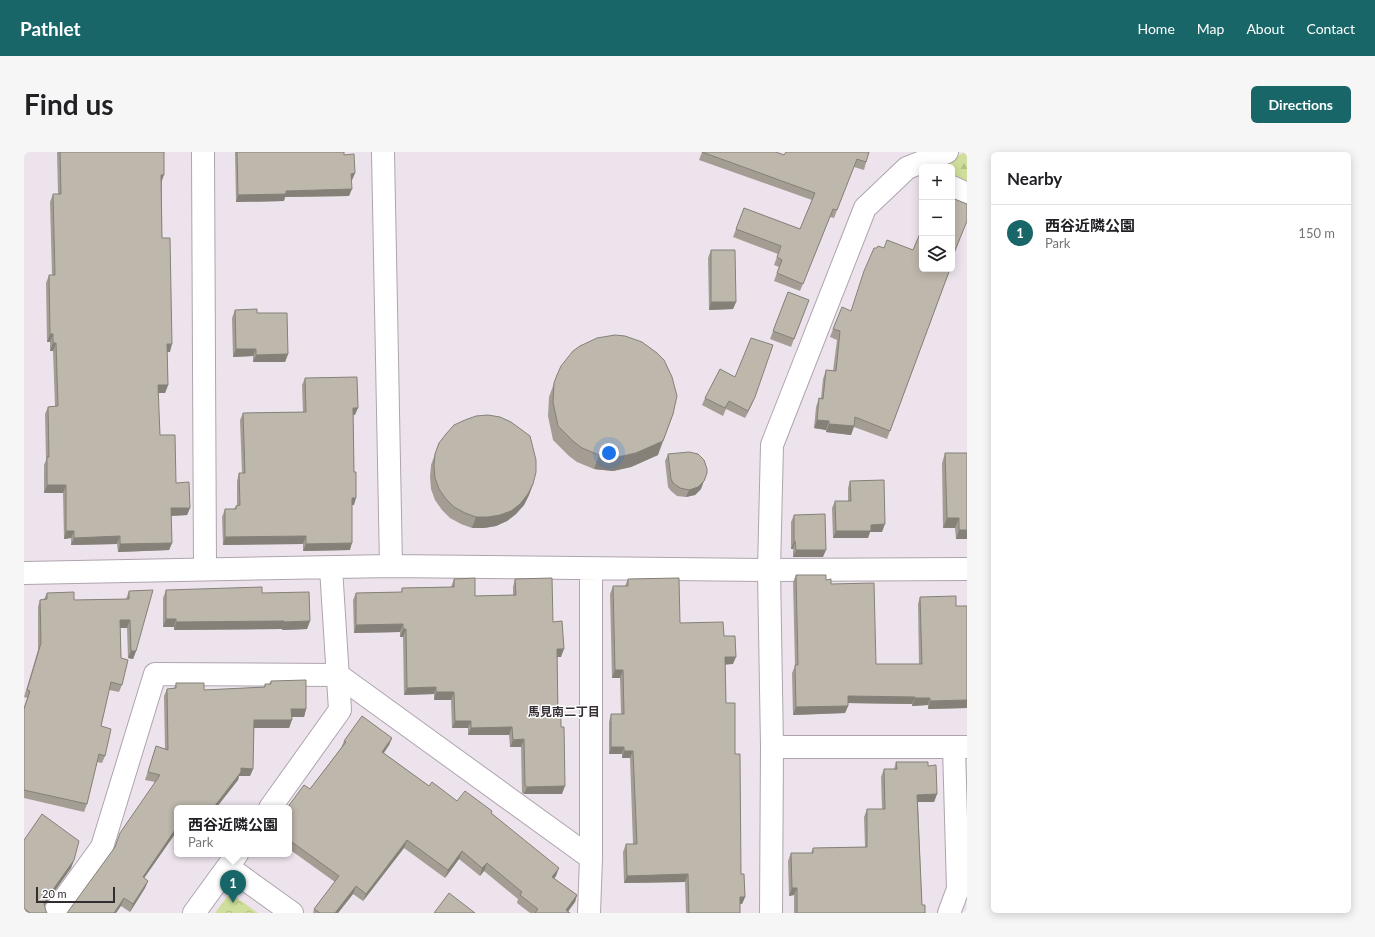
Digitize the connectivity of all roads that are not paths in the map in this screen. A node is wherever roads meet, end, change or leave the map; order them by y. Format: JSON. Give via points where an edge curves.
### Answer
{"nodes":[{"id":1,"x":203,"y":152,"type":"edge"},
{"id":2,"x":383,"y":152,"type":"edge"},
{"id":3,"x":947,"y":152,"type":"edge"},
{"id":4,"x":914,"y":171,"type":"edge"},
{"id":5,"x":955,"y":188,"type":"edge"},
{"id":6,"x":967,"y":194,"type":"edge"},
{"id":7,"x":391,"y":566,"type":"junction"},
{"id":8,"x":331,"y":568,"type":"junction"},
{"id":9,"x":205,"y":569,"type":"junction"},
{"id":10,"x":591,"y":569,"type":"junction"},
{"id":11,"x":967,"y":569,"type":"edge"},
{"id":12,"x":769,"y":570,"type":"junction"},
{"id":13,"x":24,"y":573,"type":"edge"},
{"id":14,"x":338,"y":675,"type":"junction"},
{"id":15,"x":772,"y":747,"type":"junction"},
{"id":16,"x":961,"y":747,"type":"edge"},
{"id":17,"x":272,"y":805,"type":"edge"},
{"id":18,"x":590,"y":858,"type":"junction"},
{"id":19,"x":233,"y":860,"type":"edge"},
{"id":20,"x":54,"y":913,"type":"edge"},
{"id":21,"x":194,"y":913,"type":"edge"},
{"id":22,"x":292,"y":913,"type":"edge"},
{"id":23,"x":589,"y":913,"type":"edge"},
{"id":24,"x":771,"y":913,"type":"edge"},
{"id":25,"x":949,"y":913,"type":"edge"}],
"edges":[{"from":1,"to":9,"type":"street"},
{"from":2,"to":7,"type":"street"},
{"from":3,"to":4,"type":"street"},
{"from":4,"to":12,"type":"street","via":[[865,208],[772,445]]},
{"from":5,"to":6,"type":"street"},
{"from":7,"to":8,"type":"street"},
{"from":7,"to":10,"type":"street"},
{"from":8,"to":9,"type":"street"},
{"from":8,"to":14,"type":"street"},
{"from":9,"to":13,"type":"street"},
{"from":10,"to":12,"type":"street"},
{"from":10,"to":18,"type":"street"},
{"from":11,"to":12,"type":"street"},
{"from":12,"to":15,"type":"street"},
{"from":14,"to":17,"type":"street","via":[[340,710]]},
{"from":14,"to":18,"type":"street"},
{"from":14,"to":20,"type":"street","via":[[154,674],[102,847]]},
{"from":15,"to":16,"type":"street"},
{"from":15,"to":24,"type":"street"},
{"from":16,"to":25,"type":"street","via":[[958,889]]},
{"from":18,"to":23,"type":"street"},
{"from":19,"to":21,"type":"street"},
{"from":19,"to":22,"type":"street"}]}
